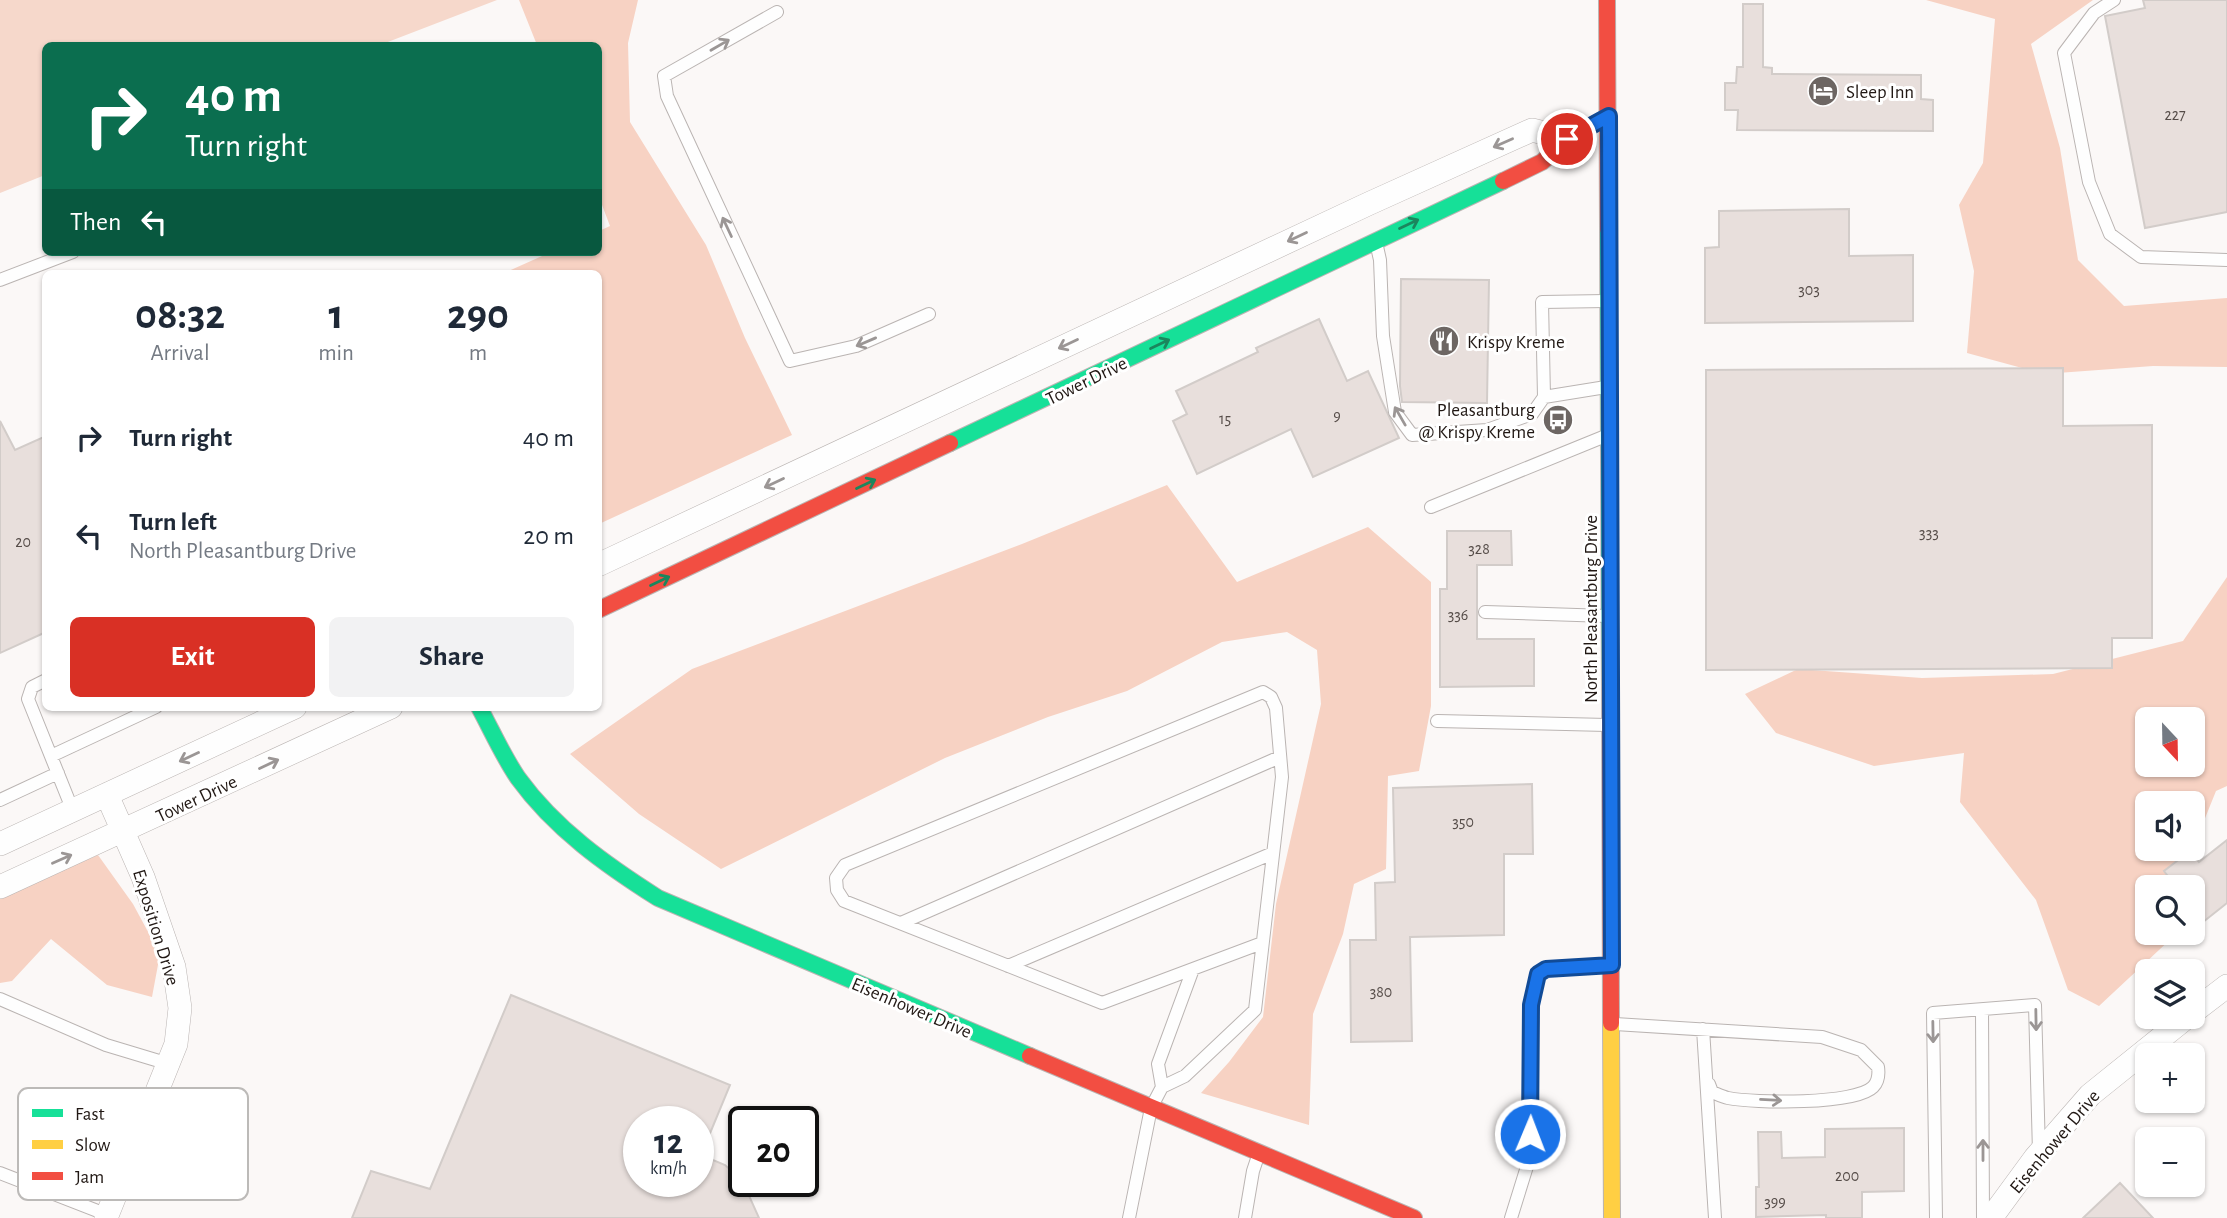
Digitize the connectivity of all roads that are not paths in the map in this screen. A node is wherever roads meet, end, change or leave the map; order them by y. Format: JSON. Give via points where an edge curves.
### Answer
{"nodes":[{"id":1,"x":1607,"y":0,"type":"edge"},
{"id":2,"x":2114,"y":0,"type":"edge"},
{"id":3,"x":777,"y":12,"type":"dead end"},
{"id":4,"x":1609,"y":116,"type":"junction"},
{"id":5,"x":1567,"y":139,"type":"junction"},
{"id":6,"x":1376,"y":240,"type":"junction"},
{"id":7,"x":63,"y":256,"type":"edge"},
{"id":8,"x":2227,"y":260,"type":"edge"},
{"id":9,"x":0,"y":280,"type":"edge"},
{"id":10,"x":1610,"y":301,"type":"junction"},
{"id":11,"x":929,"y":314,"type":"dead end"},
{"id":12,"x":1610,"y":387,"type":"junction"},
{"id":13,"x":1544,"y":397,"type":"junction"},
{"id":14,"x":1610,"y":435,"type":"junction"},
{"id":15,"x":1431,"y":507,"type":"dead end"},
{"id":16,"x":602,"y":563,"type":"edge"},
{"id":17,"x":602,"y":608,"type":"edge"},
{"id":18,"x":1485,"y":612,"type":"dead end"},
{"id":19,"x":1611,"y":616,"type":"junction"},
{"id":20,"x":42,"y":682,"type":"edge"},
{"id":21,"x":147,"y":711,"type":"edge"},
{"id":22,"x":276,"y":711,"type":"edge"},
{"id":23,"x":382,"y":711,"type":"edge"},
{"id":24,"x":481,"y":711,"type":"edge"},
{"id":25,"x":258,"y":715,"type":"edge"},
{"id":26,"x":1437,"y":721,"type":"dead end"},
{"id":27,"x":1611,"y":725,"type":"junction"},
{"id":28,"x":51,"y":756,"type":"junction"},
{"id":29,"x":1280,"y":757,"type":"junction"},
{"id":30,"x":58,"y":773,"type":"junction"},
{"id":31,"x":107,"y":795,"type":"junction"},
{"id":32,"x":0,"y":800,"type":"edge"},
{"id":33,"x":73,"y":811,"type":"junction"},
{"id":34,"x":123,"y":832,"type":"junction"},
{"id":35,"x":0,"y":844,"type":"edge"},
{"id":36,"x":1273,"y":853,"type":"junction"},
{"id":37,"x":0,"y":887,"type":"edge"},
{"id":38,"x":901,"y":923,"type":"junction"},
{"id":39,"x":1262,"y":943,"type":"junction"},
{"id":40,"x":1612,"y":965,"type":"junction"},
{"id":41,"x":1008,"y":966,"type":"junction"},
{"id":42,"x":1193,"y":969,"type":"junction"},
{"id":43,"x":2227,"y":986,"type":"edge"},
{"id":44,"x":0,"y":999,"type":"edge"},
{"id":45,"x":2205,"y":1003,"type":"edge"},
{"id":46,"x":1982,"y":1011,"type":"junction"},
{"id":47,"x":1612,"y":1023,"type":"junction"},
{"id":48,"x":1703,"y":1029,"type":"junction"},
{"id":49,"x":2172,"y":1029,"type":"edge"},
{"id":50,"x":169,"y":1064,"type":"junction"},
{"id":51,"x":1709,"y":1084,"type":"junction"},
{"id":52,"x":1162,"y":1087,"type":"junction"},
{"id":53,"x":159,"y":1088,"type":"edge"},
{"id":54,"x":1151,"y":1108,"type":"junction"},
{"id":55,"x":1259,"y":1153,"type":"junction"},
{"id":56,"x":2039,"y":1154,"type":"junction"},
{"id":57,"x":0,"y":1174,"type":"edge"},
{"id":58,"x":18,"y":1181,"type":"edge"},
{"id":59,"x":66,"y":1200,"type":"edge"},
{"id":60,"x":107,"y":1216,"type":"edge"},
{"id":61,"x":1129,"y":1218,"type":"edge"},
{"id":62,"x":1245,"y":1218,"type":"edge"},
{"id":63,"x":1414,"y":1218,"type":"edge"},
{"id":64,"x":1511,"y":1218,"type":"edge"},
{"id":65,"x":1612,"y":1218,"type":"edge"},
{"id":66,"x":1715,"y":1218,"type":"edge"},
{"id":67,"x":1936,"y":1218,"type":"edge"},
{"id":68,"x":1983,"y":1218,"type":"edge"},
{"id":69,"x":1991,"y":1218,"type":"edge"}],
"edges":[{"from":1,"to":4,"type":"street","name":"North Pleasantburg Drive"},
{"from":2,"to":8,"type":"lane","via":[[2094,13],[2064,53],[2089,182],[2110,234],[2141,257]]},
{"from":11,"to":3,"type":"lane","one_way":true,"via":[[856,346],[790,361],[667,96],[664,76]]},
{"from":4,"to":5,"type":"street","name":"Tower Drive"},
{"from":4,"to":10,"type":"street","name":"North Pleasantburg Drive"},
{"from":6,"to":5,"type":"street","name":"Tower Drive","one_way":true,"via":[[1542,162]]},
{"from":5,"to":16,"type":"street","name":"Tower Drive","one_way":true,"via":[[1532,130]]},
{"from":13,"to":6,"type":"lane","one_way":true,"via":[[1532,414],[1487,430],[1412,435],[1395,412],[1383,336]]},
{"from":17,"to":6,"type":"street","name":"Tower Drive","one_way":true},
{"from":7,"to":9,"type":"lane"},
{"from":10,"to":12,"type":"street","name":"North Pleasantburg Drive"},
{"from":10,"to":13,"type":"lane","via":[[1542,302]]},
{"from":12,"to":13,"type":"lane"},
{"from":12,"to":14,"type":"street","name":"North Pleasantburg Drive"},
{"from":14,"to":15,"type":"lane"},
{"from":14,"to":19,"type":"street","name":"North Pleasantburg Drive"},
{"from":18,"to":19,"type":"lane"},
{"from":19,"to":27,"type":"street","name":"North Pleasantburg Drive"},
{"from":20,"to":28,"type":"lane","via":[[32,687],[28,699]]},
{"from":21,"to":28,"type":"lane"},
{"from":22,"to":25,"type":"street","name":"Tower Drive"},
{"from":34,"to":23,"type":"street","name":"Tower Drive","one_way":true},
{"from":24,"to":54,"type":"street","name":"Eisenhower Drive","via":[[523,786],[559,825],[615,872],[658,898]]},
{"from":25,"to":31,"type":"street","name":"Tower Drive","one_way":true},
{"from":26,"to":27,"type":"lane"},
{"from":27,"to":40,"type":"street","name":"North Pleasantburg Drive"},
{"from":28,"to":30,"type":"lane"},
{"from":29,"to":36,"type":"lane"},
{"from":29,"to":38,"type":"lane"},
{"from":29,"to":38,"type":"lane","via":[[1276,708],[1263,692],[845,865],[836,878],[844,901]]},
{"from":30,"to":32,"type":"lane"},
{"from":30,"to":33,"type":"lane"},
{"from":31,"to":33,"type":"street","name":"Tower Drive"},
{"from":31,"to":34,"type":"street","name":"Exposition Drive"},
{"from":33,"to":35,"type":"street","name":"Tower Drive"},
{"from":37,"to":34,"type":"street","name":"Tower Drive","one_way":true},
{"from":34,"to":50,"type":"street","name":"Exposition Drive","via":[[174,967],[180,1008]]},
{"from":36,"to":39,"type":"lane"},
{"from":36,"to":41,"type":"lane"},
{"from":38,"to":41,"type":"lane"},
{"from":39,"to":42,"type":"lane"},
{"from":39,"to":52,"type":"lane","via":[[1255,1010],[1185,1076]]},
{"from":40,"to":47,"type":"street","name":"North Pleasantburg Drive"},
{"from":40,"to":64,"type":"lane","via":[[1546,969],[1538,974],[1531,1005],[1529,1160]]},
{"from":41,"to":42,"type":"lane","via":[[1102,1003]]},
{"from":42,"to":52,"type":"lane","via":[[1158,1064]]},
{"from":43,"to":45,"type":"street"},
{"from":44,"to":50,"type":"lane","via":[[106,1045]]},
{"from":46,"to":56,"type":"lane","one_way":true,"via":[[2035,1005]]},
{"from":46,"to":67,"type":"lane","one_way":true,"via":[[1933,1013]]},
{"from":68,"to":46,"type":"lane","one_way":true},
{"from":47,"to":48,"type":"lane"},
{"from":47,"to":65,"type":"street","name":"North Pleasantburg Drive"},
{"from":48,"to":51,"type":"lane"},
{"from":51,"to":48,"type":"lane","one_way":true,"via":[[1712,1092],[1726,1098],[1795,1102],[1856,1097],[1873,1087],[1879,1076],[1878,1066],[1861,1050],[1822,1037]]},
{"from":49,"to":56,"type":"street","name":"Eisenhower Drive","via":[[2090,1095]]},
{"from":50,"to":53,"type":"street","name":"Exposition Drive"},
{"from":51,"to":66,"type":"lane"},
{"from":52,"to":54,"type":"lane"},
{"from":54,"to":55,"type":"street","name":"Eisenhower Drive"},
{"from":54,"to":61,"type":"lane"},
{"from":55,"to":62,"type":"lane"},
{"from":55,"to":63,"type":"street","name":"Eisenhower Drive"},
{"from":56,"to":69,"type":"street","name":"Eisenhower Drive"},
{"from":57,"to":58,"type":"lane"},
{"from":59,"to":60,"type":"lane"}]}
